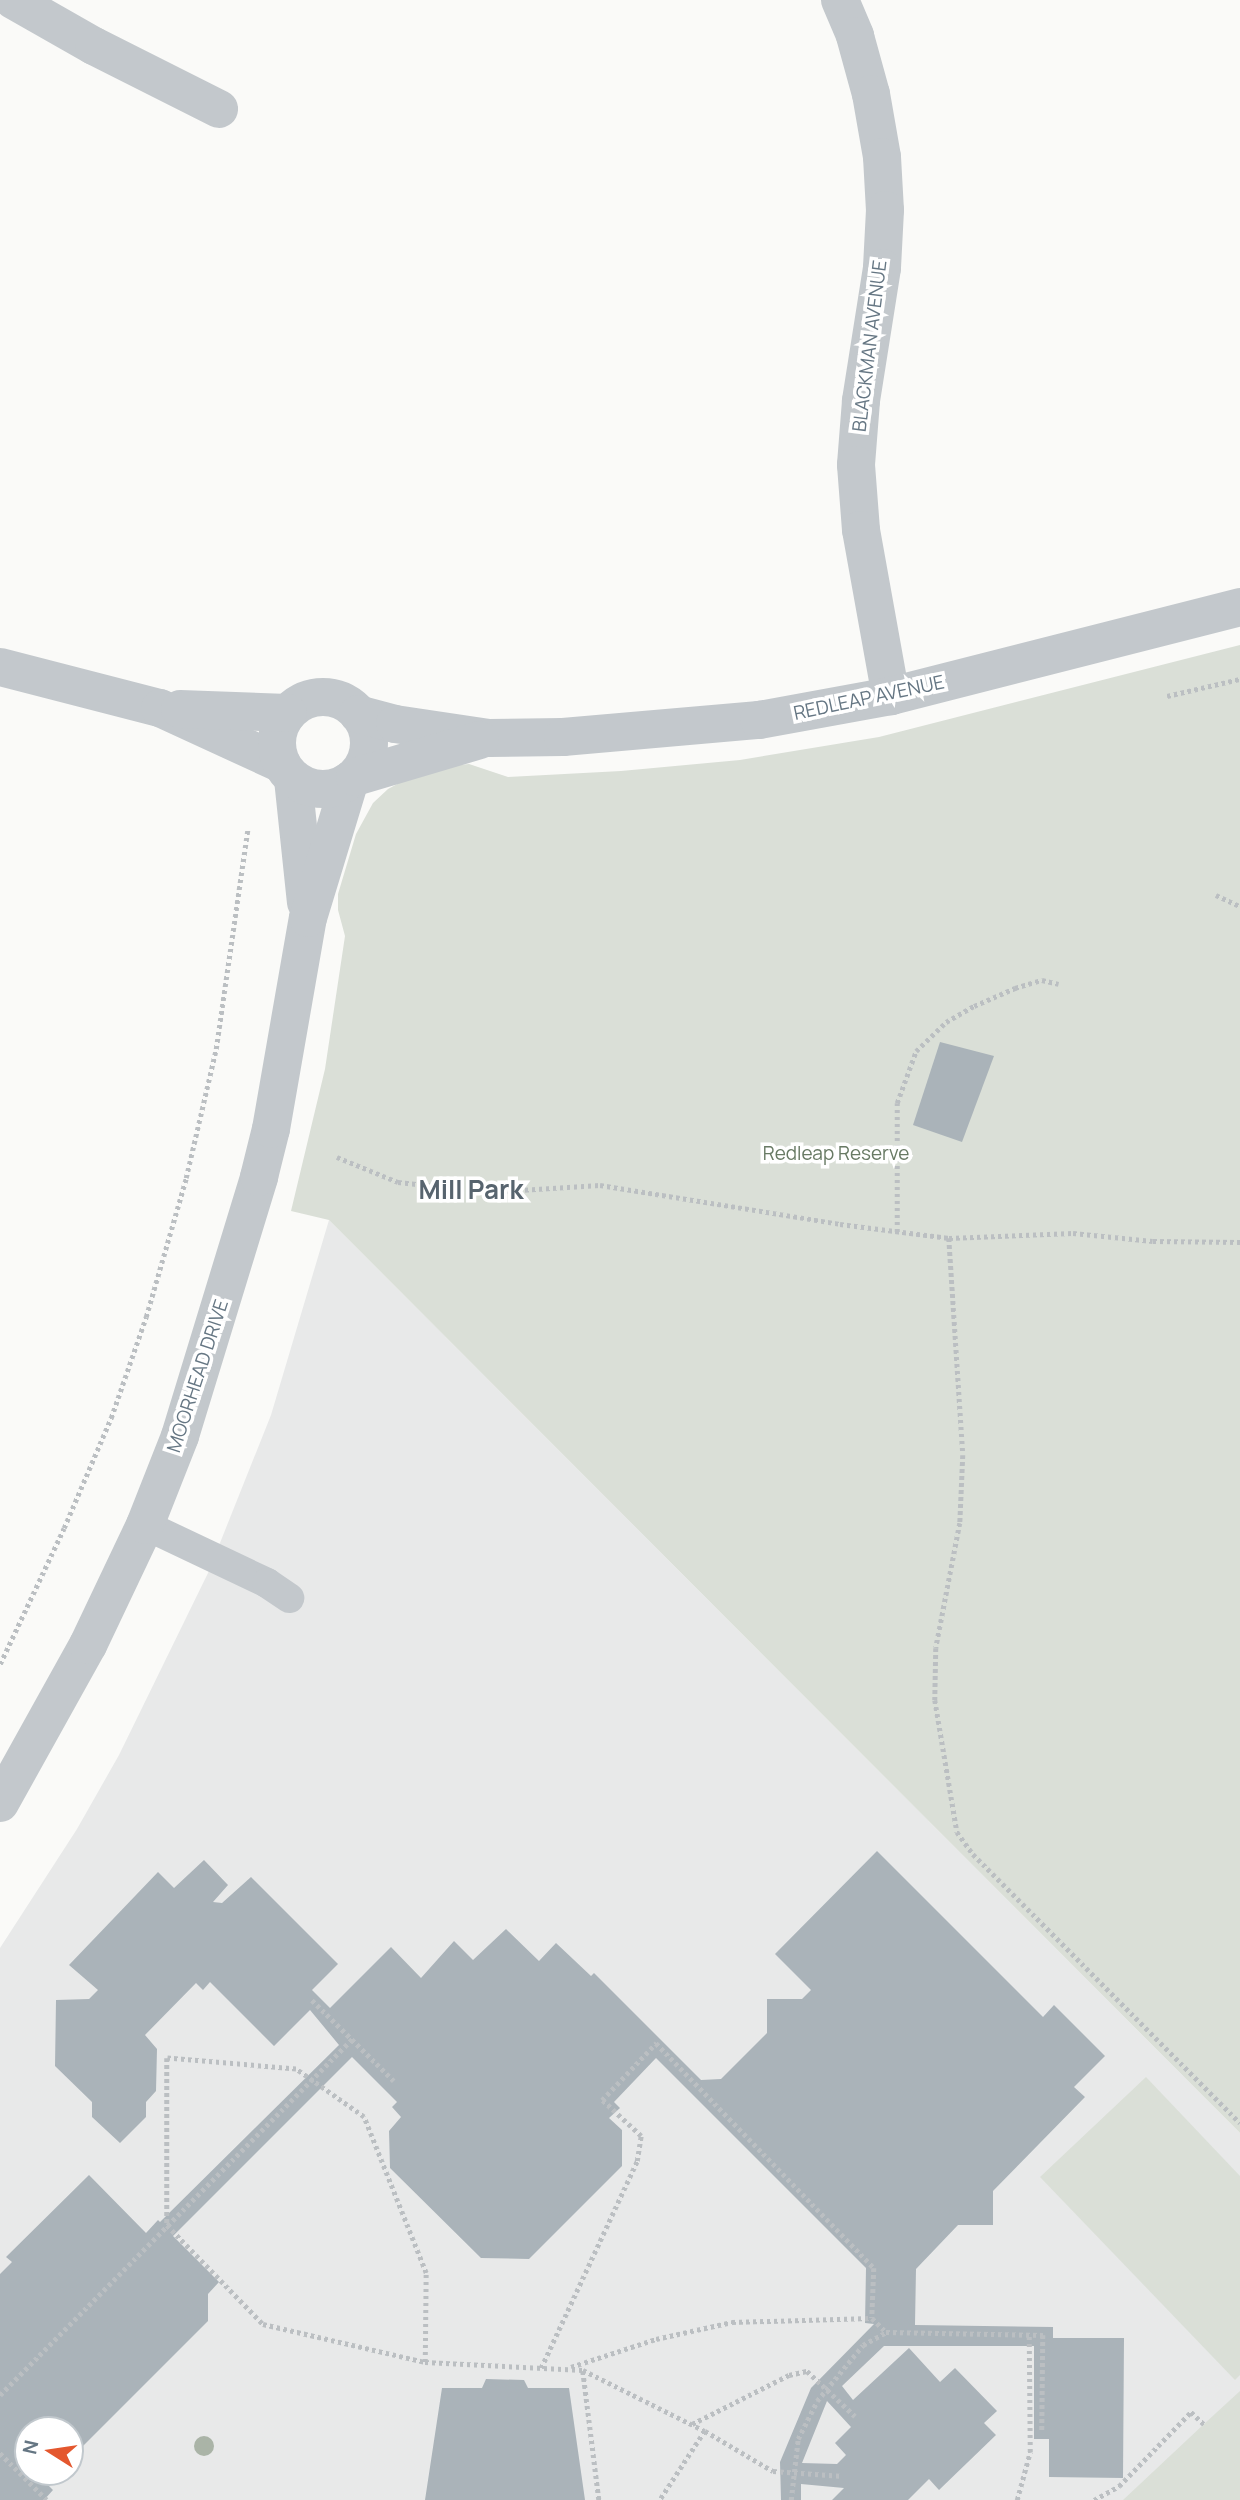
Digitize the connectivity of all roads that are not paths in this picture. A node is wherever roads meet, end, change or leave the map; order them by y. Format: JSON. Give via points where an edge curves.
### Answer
{"nodes":[{"id":1,"x":13,"y":0,"type":"edge"},
{"id":2,"x":840,"y":0,"type":"edge"},
{"id":3,"x":219,"y":109,"type":"dead end"},
{"id":4,"x":1240,"y":607,"type":"edge"},
{"id":5,"x":0,"y":667,"type":"edge"},
{"id":6,"x":891,"y":696,"type":"junction"},
{"id":7,"x":160,"y":708,"type":"junction"},
{"id":8,"x":288,"y":713,"type":"junction"},
{"id":9,"x":358,"y":714,"type":"junction"},
{"id":10,"x":489,"y":738,"type":"junction"},
{"id":11,"x":287,"y":771,"type":"junction"},
{"id":12,"x":353,"y":778,"type":"junction"},
{"id":13,"x":308,"y":918,"type":"junction"},
{"id":14,"x":145,"y":1525,"type":"junction"},
{"id":15,"x":289,"y":1598,"type":"dead end"},
{"id":16,"x":0,"y":1803,"type":"edge"}],
"edges":[{"from":1,"to":3,"type":"street"},
{"from":2,"to":6,"type":"street","name":"BLACKMAN AVENUE","via":[[871,94],[882,157],[882,268],[856,465],[861,530]]},
{"from":4,"to":6,"type":"street","name":"REDLEAP AVENUE"},
{"from":5,"to":7,"type":"street"},
{"from":6,"to":10,"type":"street","name":"REDLEAP AVENUE","via":[[731,723],[563,737]]},
{"from":7,"to":8,"type":"street"},
{"from":7,"to":11,"type":"street"},
{"from":8,"to":9,"type":"street","via":[[318,697],[340,701]]},
{"from":8,"to":11,"type":"street","via":[[277,738]]},
{"from":9,"to":10,"type":"street","name":"REDLEAP AVENUE"},
{"from":9,"to":12,"type":"street","via":[[369,740],[363,766]]},
{"from":10,"to":12,"type":"street","name":"REDLEAP AVENUE"},
{"from":11,"to":12,"type":"street","via":[[322,789]]},
{"from":11,"to":13,"type":"street","name":"MOORHEAD DRIVE","via":[[298,820]]},
{"from":12,"to":13,"type":"street","name":"MOORHEAD DRIVE"},
{"from":13,"to":14,"type":"street","name":"MOORHEAD DRIVE","via":[[259,1177],[180,1436]]},
{"from":14,"to":15,"type":"lane"},
{"from":14,"to":16,"type":"street","name":"MOORHEAD DRIVE","via":[[88,1645]]}]}
